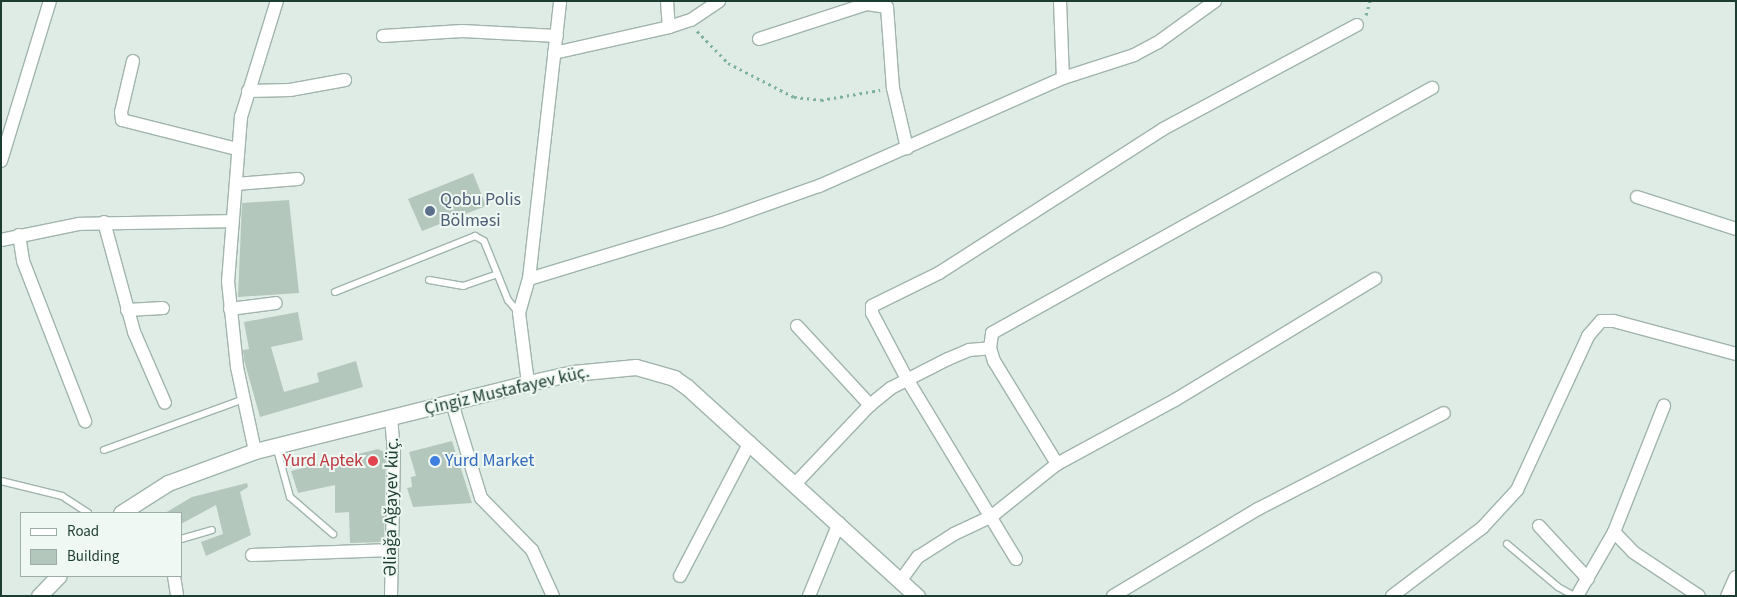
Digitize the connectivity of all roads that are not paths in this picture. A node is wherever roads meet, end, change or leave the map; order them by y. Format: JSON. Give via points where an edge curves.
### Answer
{"nodes":[{"id":1,"x":50,"y":1,"type":"edge"},
{"id":2,"x":277,"y":1,"type":"edge"},
{"id":3,"x":560,"y":1,"type":"edge"},
{"id":4,"x":666,"y":1,"type":"edge"},
{"id":5,"x":719,"y":1,"type":"edge"},
{"id":6,"x":1060,"y":1,"type":"edge"},
{"id":7,"x":1215,"y":1,"type":"edge"},
{"id":8,"x":1357,"y":25,"type":"dead end"},
{"id":9,"x":668,"y":28,"type":"junction"},
{"id":10,"x":383,"y":36,"type":"dead end"},
{"id":11,"x":557,"y":36,"type":"junction"},
{"id":12,"x":760,"y":39,"type":"dead end"},
{"id":13,"x":554,"y":53,"type":"junction"},
{"id":14,"x":133,"y":61,"type":"dead end"},
{"id":15,"x":1063,"y":78,"type":"junction"},
{"id":16,"x":345,"y":80,"type":"dead end"},
{"id":17,"x":1432,"y":88,"type":"dead end"},
{"id":18,"x":248,"y":92,"type":"junction"},
{"id":19,"x":907,"y":148,"type":"junction"},
{"id":20,"x":237,"y":149,"type":"junction"},
{"id":21,"x":1,"y":161,"type":"edge"},
{"id":22,"x":298,"y":179,"type":"dead end"},
{"id":23,"x":236,"y":184,"type":"junction"},
{"id":24,"x":1637,"y":198,"type":"dead end"},
{"id":25,"x":232,"y":221,"type":"junction"},
{"id":26,"x":104,"y":222,"type":"junction"},
{"id":27,"x":1736,"y":228,"type":"edge"},
{"id":28,"x":19,"y":234,"type":"junction"},
{"id":29,"x":1,"y":240,"type":"edge"},
{"id":30,"x":497,"y":274,"type":"junction"},
{"id":31,"x":529,"y":279,"type":"junction"},
{"id":32,"x":1375,"y":279,"type":"dead end"},
{"id":33,"x":429,"y":280,"type":"dead end"},
{"id":34,"x":335,"y":292,"type":"dead end"},
{"id":35,"x":276,"y":303,"type":"dead end"},
{"id":36,"x":163,"y":308,"type":"dead end"},
{"id":37,"x":127,"y":310,"type":"junction"},
{"id":38,"x":230,"y":310,"type":"junction"},
{"id":39,"x":519,"y":313,"type":"junction"},
{"id":40,"x":797,"y":326,"type":"dead end"},
{"id":41,"x":990,"y":348,"type":"junction"},
{"id":42,"x":1736,"y":354,"type":"edge"},
{"id":43,"x":907,"y":379,"type":"junction"},
{"id":44,"x":528,"y":383,"type":"junction"},
{"id":45,"x":246,"y":399,"type":"junction"},
{"id":46,"x":165,"y":403,"type":"dead end"},
{"id":47,"x":452,"y":403,"type":"junction"},
{"id":48,"x":870,"y":405,"type":"junction"},
{"id":49,"x":1664,"y":406,"type":"dead end"},
{"id":50,"x":1444,"y":413,"type":"dead end"},
{"id":51,"x":391,"y":418,"type":"junction"},
{"id":52,"x":85,"y":421,"type":"dead end"},
{"id":53,"x":750,"y":442,"type":"junction"},
{"id":54,"x":276,"y":446,"type":"junction"},
{"id":55,"x":104,"y":450,"type":"dead end"},
{"id":56,"x":256,"y":452,"type":"junction"},
{"id":57,"x":1056,"y":464,"type":"junction"},
{"id":58,"x":1,"y":481,"type":"edge"},
{"id":59,"x":795,"y":484,"type":"junction"},
{"id":60,"x":86,"y":512,"type":"edge"},
{"id":61,"x":124,"y":512,"type":"edge"},
{"id":62,"x":992,"y":516,"type":"junction"},
{"id":63,"x":839,"y":523,"type":"junction"},
{"id":64,"x":1539,"y":526,"type":"dead end"},
{"id":65,"x":212,"y":530,"type":"dead end"},
{"id":66,"x":1614,"y":532,"type":"junction"},
{"id":67,"x":333,"y":534,"type":"dead end"},
{"id":68,"x":182,"y":539,"type":"edge"},
{"id":69,"x":1507,"y":544,"type":"dead end"},
{"id":70,"x":392,"y":550,"type":"junction"},
{"id":71,"x":252,"y":555,"type":"dead end"},
{"id":72,"x":1016,"y":559,"type":"dead end"},
{"id":73,"x":680,"y":576,"type":"dead end"},
{"id":74,"x":57,"y":577,"type":"edge"},
{"id":75,"x":174,"y":577,"type":"edge"},
{"id":76,"x":1736,"y":578,"type":"edge"},
{"id":77,"x":1588,"y":579,"type":"junction"},
{"id":78,"x":901,"y":580,"type":"junction"},
{"id":79,"x":39,"y":596,"type":"edge"},
{"id":80,"x":177,"y":596,"type":"edge"},
{"id":81,"x":391,"y":596,"type":"edge"},
{"id":82,"x":553,"y":596,"type":"edge"},
{"id":83,"x":809,"y":596,"type":"edge"},
{"id":84,"x":917,"y":596,"type":"edge"},
{"id":85,"x":1113,"y":596,"type":"edge"},
{"id":86,"x":1392,"y":596,"type":"edge"},
{"id":87,"x":1575,"y":596,"type":"edge"},
{"id":88,"x":1699,"y":596,"type":"edge"},
{"id":89,"x":1728,"y":596,"type":"edge"}],
"edges":[{"from":1,"to":21,"type":"street"},
{"from":2,"to":18,"type":"street"},
{"from":3,"to":11,"type":"street"},
{"from":4,"to":9,"type":"street"},
{"from":5,"to":9,"type":"street","via":[[691,20]]},
{"from":6,"to":15,"type":"street"},
{"from":7,"to":15,"type":"street","via":[[1194,19],[1142,51]]},
{"from":8,"to":43,"type":"street","via":[[1164,128],[938,273],[879,300],[872,306],[872,313]]},
{"from":9,"to":13,"type":"street"},
{"from":10,"to":11,"type":"street","via":[[462,31]]},
{"from":11,"to":13,"type":"street"},
{"from":12,"to":19,"type":"street","via":[[878,3],[887,7],[893,88]]},
{"from":13,"to":31,"type":"street"},
{"from":14,"to":20,"type":"street","via":[[122,120]]},
{"from":15,"to":19,"type":"street"},
{"from":16,"to":18,"type":"street","via":[[290,90]]},
{"from":17,"to":41,"type":"street","via":[[992,333]]},
{"from":18,"to":20,"type":"street"},
{"from":19,"to":31,"type":"street","via":[[762,207]]},
{"from":20,"to":23,"type":"street"},
{"from":22,"to":23,"type":"street"},
{"from":23,"to":25,"type":"street"},
{"from":24,"to":27,"type":"street"},
{"from":25,"to":26,"type":"street"},
{"from":25,"to":38,"type":"street","via":[[228,282]]},
{"from":26,"to":28,"type":"street","via":[[57,226]]},
{"from":26,"to":37,"type":"street"},
{"from":28,"to":29,"type":"street"},
{"from":28,"to":52,"type":"street","via":[[23,262]]},
{"from":30,"to":33,"type":"lane","via":[[463,286]]},
{"from":30,"to":34,"type":"lane","via":[[484,241],[475,236]]},
{"from":30,"to":39,"type":"lane","via":[[508,300]]},
{"from":31,"to":39,"type":"street"},
{"from":32,"to":57,"type":"street","via":[[1174,400]]},
{"from":35,"to":38,"type":"street"},
{"from":36,"to":37,"type":"street"},
{"from":37,"to":46,"type":"street"},
{"from":38,"to":45,"type":"street","via":[[237,367]]},
{"from":39,"to":44,"type":"street"},
{"from":40,"to":48,"type":"street"},
{"from":41,"to":43,"type":"street","via":[[969,350]]},
{"from":41,"to":57,"type":"street","via":[[994,361]]},
{"from":42,"to":86,"type":"street","via":[[1614,321],[1601,322],[1588,336],[1517,490],[1482,528]]},
{"from":43,"to":48,"type":"street"},
{"from":43,"to":62,"type":"street"},
{"from":44,"to":47,"type":"street","name":"Çingiz Mustafayev küç."},
{"from":44,"to":53,"type":"street","name":"Çingiz Mustafayev küç.","via":[[601,369],[636,367],[654,370],[687,387]]},
{"from":45,"to":55,"type":"lane"},
{"from":45,"to":56,"type":"street"},
{"from":47,"to":51,"type":"street","name":"Çingiz Mustafayev küç."},
{"from":47,"to":82,"type":"street","via":[[481,498],[532,550]]},
{"from":48,"to":59,"type":"street"},
{"from":49,"to":66,"type":"street"},
{"from":50,"to":85,"type":"street","via":[[1258,509]]},
{"from":51,"to":54,"type":"street","name":"Çingiz Mustafayev küç."},
{"from":51,"to":70,"type":"street","name":"Əliağa Ağayev küç.","via":[[394,452]]},
{"from":53,"to":59,"type":"street","name":"Çingiz Mustafayev küç."},
{"from":53,"to":73,"type":"street"},
{"from":54,"to":56,"type":"street","name":"Çingiz Mustafayev küç."},
{"from":54,"to":67,"type":"lane","via":[[290,496]]},
{"from":56,"to":61,"type":"street","name":"Çingiz Mustafayev küç.","via":[[168,483]]},
{"from":57,"to":62,"type":"street"},
{"from":58,"to":60,"type":"lane","via":[[62,496]]},
{"from":59,"to":63,"type":"street","name":"Çingiz Mustafayev küç."},
{"from":62,"to":72,"type":"street"},
{"from":62,"to":78,"type":"street","via":[[954,534],[918,557]]},
{"from":63,"to":78,"type":"street","name":"Çingiz Mustafayev küç."},
{"from":63,"to":83,"type":"street"},
{"from":64,"to":77,"type":"street"},
{"from":65,"to":68,"type":"lane"},
{"from":66,"to":77,"type":"street"},
{"from":66,"to":88,"type":"street","via":[[1633,552]]},
{"from":69,"to":87,"type":"lane","via":[[1558,587]]},
{"from":70,"to":71,"type":"street"},
{"from":70,"to":81,"type":"street","name":"Əliağa Ağayev küç."},
{"from":74,"to":79,"type":"street"},
{"from":75,"to":80,"type":"street"},
{"from":76,"to":89,"type":"street"},
{"from":77,"to":87,"type":"street"},
{"from":78,"to":84,"type":"street","name":"Çingiz Mustafayev küç."}]}
